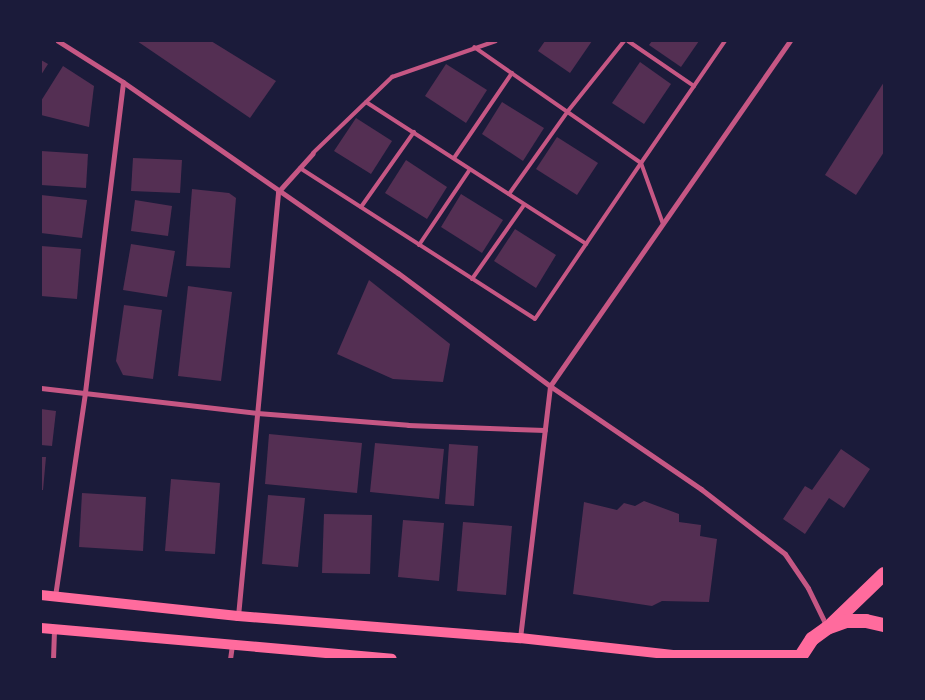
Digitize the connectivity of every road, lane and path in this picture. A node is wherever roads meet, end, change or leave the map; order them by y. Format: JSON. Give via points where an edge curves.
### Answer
{"nodes":[{"id":1,"x":58,"y":41,"type":"edge"},
{"id":2,"x":496,"y":41,"type":"edge"},
{"id":3,"x":624,"y":41,"type":"edge"},
{"id":4,"x":628,"y":41,"type":"edge"},
{"id":5,"x":725,"y":41,"type":"edge"},
{"id":6,"x":790,"y":41,"type":"edge"},
{"id":7,"x":474,"y":48,"type":"junction"},
{"id":8,"x":512,"y":74,"type":"junction"},
{"id":9,"x":123,"y":82,"type":"junction"},
{"id":10,"x":694,"y":86,"type":"junction"},
{"id":11,"x":366,"y":102,"type":"junction"},
{"id":12,"x":568,"y":111,"type":"junction"},
{"id":13,"x":414,"y":132,"type":"junction"},
{"id":14,"x":313,"y":153,"type":"joint"},
{"id":15,"x":454,"y":158,"type":"junction"},
{"id":16,"x":641,"y":163,"type":"junction"},
{"id":17,"x":300,"y":168,"type":"junction"},
{"id":18,"x":469,"y":170,"type":"junction"},
{"id":19,"x":278,"y":192,"type":"junction"},
{"id":20,"x":509,"y":194,"type":"junction"},
{"id":21,"x":524,"y":205,"type":"junction"},
{"id":22,"x":361,"y":208,"type":"junction"},
{"id":23,"x":663,"y":224,"type":"junction"},
{"id":24,"x":586,"y":244,"type":"junction"},
{"id":25,"x":419,"y":245,"type":"junction"},
{"id":26,"x":472,"y":279,"type":"junction"},
{"id":27,"x":550,"y":386,"type":"junction"},
{"id":28,"x":41,"y":388,"type":"edge"},
{"id":29,"x":85,"y":392,"type":"junction"},
{"id":30,"x":258,"y":413,"type":"junction"},
{"id":31,"x":545,"y":430,"type":"junction"},
{"id":32,"x":884,"y":574,"type":"edge"},
{"id":33,"x":41,"y":595,"type":"edge"},
{"id":34,"x":54,"y":597,"type":"junction"},
{"id":35,"x":238,"y":616,"type":"junction"},
{"id":36,"x":884,"y":625,"type":"edge"},
{"id":37,"x":41,"y":628,"type":"edge"},
{"id":38,"x":827,"y":628,"type":"junction"},
{"id":39,"x":54,"y":629,"type":"junction"},
{"id":40,"x":520,"y":638,"type":"junction"},
{"id":41,"x":232,"y":645,"type":"junction"},
{"id":42,"x":799,"y":657,"type":"edge"},
{"id":43,"x":53,"y":659,"type":"edge"},
{"id":44,"x":230,"y":659,"type":"edge"},
{"id":45,"x":392,"y":659,"type":"edge"}],
"edges":[{"from":1,"to":9,"type":"street"},
{"from":2,"to":7,"type":"lane"},
{"from":3,"to":12,"type":"lane"},
{"from":4,"to":10,"type":"lane"},
{"from":5,"to":10,"type":"lane"},
{"from":6,"to":23,"type":"street"},
{"from":7,"to":8,"type":"lane"},
{"from":7,"to":11,"type":"lane","via":[[392,77]]},
{"from":8,"to":12,"type":"lane"},
{"from":8,"to":15,"type":"lane"},
{"from":9,"to":19,"type":"street"},
{"from":9,"to":29,"type":"street"},
{"from":10,"to":16,"type":"lane"},
{"from":11,"to":13,"type":"lane"},
{"from":11,"to":14,"type":"lane"},
{"from":12,"to":16,"type":"lane"},
{"from":12,"to":20,"type":"lane"},
{"from":13,"to":15,"type":"lane"},
{"from":13,"to":22,"type":"lane"},
{"from":14,"to":17,"type":"street"},
{"from":15,"to":18,"type":"lane"},
{"from":16,"to":23,"type":"lane"},
{"from":16,"to":24,"type":"lane"},
{"from":17,"to":19,"type":"street"},
{"from":17,"to":22,"type":"lane"},
{"from":18,"to":20,"type":"lane"},
{"from":18,"to":25,"type":"lane"},
{"from":19,"to":27,"type":"street","via":[[398,273]]},
{"from":19,"to":30,"type":"street"},
{"from":20,"to":21,"type":"lane"},
{"from":21,"to":24,"type":"lane"},
{"from":21,"to":26,"type":"lane"},
{"from":22,"to":25,"type":"lane"},
{"from":23,"to":27,"type":"street"},
{"from":24,"to":26,"type":"lane","via":[[535,318]]},
{"from":25,"to":26,"type":"lane"},
{"from":27,"to":31,"type":"street"},
{"from":27,"to":38,"type":"street","via":[[701,489],[785,554],[808,588]]},
{"from":28,"to":29,"type":"street"},
{"from":29,"to":30,"type":"street"},
{"from":29,"to":34,"type":"street"},
{"from":30,"to":31,"type":"street","via":[[408,425]]},
{"from":30,"to":35,"type":"street"},
{"from":31,"to":40,"type":"street"},
{"from":32,"to":38,"type":"highway"},
{"from":33,"to":34,"type":"main road"},
{"from":34,"to":35,"type":"main road"},
{"from":35,"to":40,"type":"main road"},
{"from":36,"to":38,"type":"highway","via":[[846,621]]},
{"from":37,"to":39,"type":"main road"},
{"from":38,"to":42,"type":"highway","via":[[812,639]]},
{"from":39,"to":41,"type":"main road"},
{"from":39,"to":43,"type":"street"},
{"from":40,"to":42,"type":"main road","via":[[675,655]]},
{"from":41,"to":44,"type":"street"},
{"from":41,"to":45,"type":"main road"}]}
